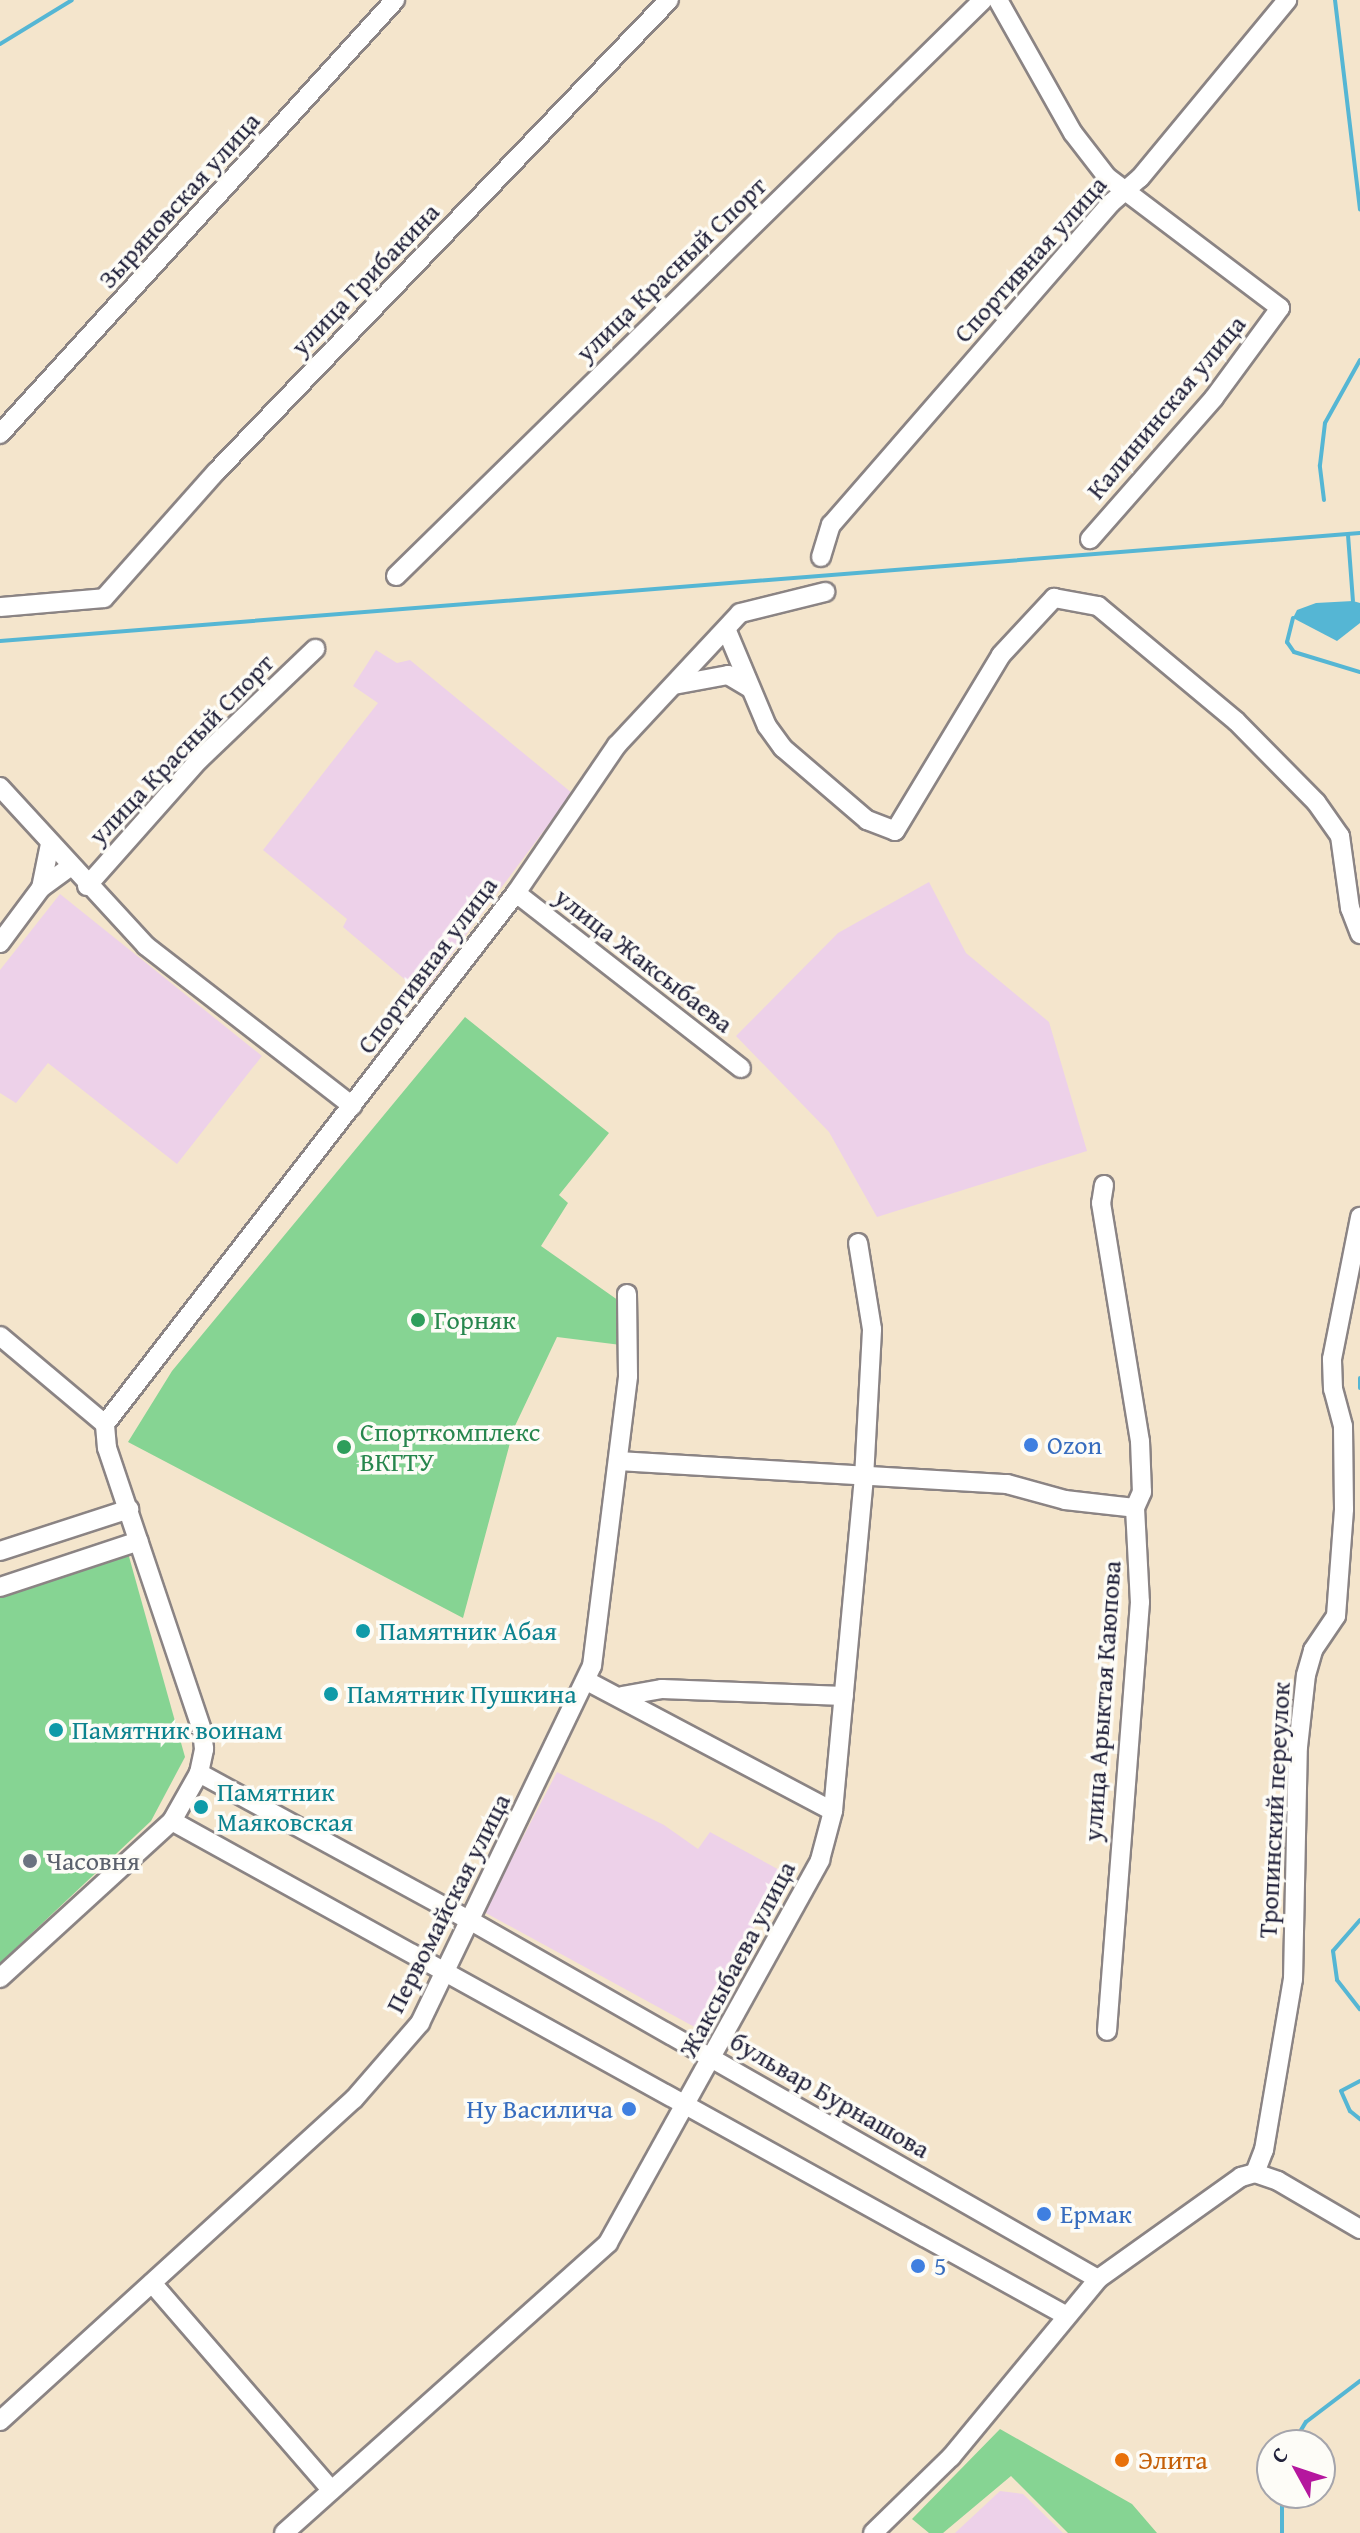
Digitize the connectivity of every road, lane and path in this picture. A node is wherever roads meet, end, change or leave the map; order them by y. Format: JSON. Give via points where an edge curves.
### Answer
{"nodes":[{"id":1,"x":395,"y":0,"type":"edge"},
{"id":2,"x":669,"y":0,"type":"edge"},
{"id":3,"x":983,"y":0,"type":"edge"},
{"id":4,"x":998,"y":0,"type":"edge"},
{"id":5,"x":1287,"y":0,"type":"edge"},
{"id":6,"x":1125,"y":190,"type":"junction"},
{"id":7,"x":0,"y":434,"type":"edge"},
{"id":8,"x":1090,"y":539,"type":"dead end"},
{"id":9,"x":821,"y":557,"type":"dead end"},
{"id":10,"x":396,"y":576,"type":"dead end"},
{"id":11,"x":825,"y":592,"type":"dead end"},
{"id":12,"x":0,"y":607,"type":"edge"},
{"id":13,"x":727,"y":631,"type":"junction"},
{"id":14,"x":315,"y":649,"type":"dead end"},
{"id":15,"x":673,"y":685,"type":"junction"},
{"id":16,"x":750,"y":688,"type":"junction"},
{"id":17,"x":0,"y":787,"type":"edge"},
{"id":18,"x":50,"y":844,"type":"junction"},
{"id":19,"x":70,"y":867,"type":"junction"},
{"id":20,"x":87,"y":886,"type":"junction"},
{"id":21,"x":41,"y":888,"type":"junction"},
{"id":22,"x":516,"y":893,"type":"junction"},
{"id":23,"x":1360,"y":934,"type":"edge"},
{"id":24,"x":0,"y":943,"type":"edge"},
{"id":25,"x":741,"y":1068,"type":"dead end"},
{"id":26,"x":352,"y":1106,"type":"junction"},
{"id":27,"x":1104,"y":1185,"type":"dead end"},
{"id":28,"x":1360,"y":1217,"type":"edge"},
{"id":29,"x":858,"y":1243,"type":"dead end"},
{"id":30,"x":627,"y":1294,"type":"dead end"},
{"id":31,"x":0,"y":1336,"type":"edge"},
{"id":32,"x":105,"y":1424,"type":"junction"},
{"id":33,"x":618,"y":1461,"type":"junction"},
{"id":34,"x":864,"y":1478,"type":"junction"},
{"id":35,"x":1135,"y":1508,"type":"junction"},
{"id":36,"x":129,"y":1509,"type":"junction"},
{"id":37,"x":139,"y":1541,"type":"junction"},
{"id":38,"x":0,"y":1551,"type":"edge"},
{"id":39,"x":0,"y":1587,"type":"edge"},
{"id":40,"x":587,"y":1681,"type":"junction"},
{"id":41,"x":622,"y":1696,"type":"junction"},
{"id":42,"x":844,"y":1696,"type":"junction"},
{"id":43,"x":199,"y":1773,"type":"junction"},
{"id":44,"x":833,"y":1811,"type":"junction"},
{"id":45,"x":172,"y":1821,"type":"junction"},
{"id":46,"x":471,"y":1921,"type":"junction"},
{"id":47,"x":444,"y":1973,"type":"junction"},
{"id":48,"x":0,"y":1978,"type":"edge"},
{"id":49,"x":1107,"y":2031,"type":"dead end"},
{"id":50,"x":713,"y":2058,"type":"junction"},
{"id":51,"x":688,"y":2105,"type":"junction"},
{"id":52,"x":1255,"y":2173,"type":"junction"},
{"id":53,"x":1360,"y":2229,"type":"edge"},
{"id":54,"x":1098,"y":2279,"type":"junction"},
{"id":55,"x":152,"y":2283,"type":"junction"},
{"id":56,"x":1065,"y":2315,"type":"junction"},
{"id":57,"x":0,"y":2421,"type":"edge"},
{"id":58,"x":331,"y":2490,"type":"junction"},
{"id":59,"x":284,"y":2533,"type":"edge"},
{"id":60,"x":873,"y":2533,"type":"edge"}],
"edges":[{"from":1,"to":7,"type":"street","name":"Зыряновская улица"},
{"from":2,"to":12,"type":"street","name":"улица Грибакина","via":[[223,464],[104,598]]},
{"from":3,"to":10,"type":"street","name":"улица Красный Спорт"},
{"from":4,"to":6,"type":"street","via":[[1073,133],[1107,177]]},
{"from":5,"to":6,"type":"street","name":"Спортивная улица"},
{"from":6,"to":8,"type":"street","name":"Калининская улица","via":[[1280,308],[1214,398]]},
{"from":6,"to":9,"type":"street","name":"Спортивная улица","via":[[831,525]]},
{"from":11,"to":13,"type":"street","name":"Спортивная улица","via":[[748,608]]},
{"from":13,"to":15,"type":"street","name":"Спортивная улица"},
{"from":13,"to":16,"type":"street"},
{"from":14,"to":20,"type":"street","name":"улица Красный Спорт","via":[[199,760]]},
{"from":15,"to":16,"type":"street","via":[[728,675]]},
{"from":15,"to":22,"type":"street","name":"Спортивная улица","via":[[602,764]]},
{"from":16,"to":23,"type":"street","via":[[783,748],[867,820],[895,831],[993,666],[1054,598],[1098,606],[1236,721],[1316,802],[1340,836],[1350,908]]},
{"from":17,"to":18,"type":"street"},
{"from":18,"to":19,"type":"street"},
{"from":18,"to":21,"type":"street"},
{"from":19,"to":20,"type":"street"},
{"from":19,"to":21,"type":"street"},
{"from":20,"to":26,"type":"street","via":[[146,946]]},
{"from":21,"to":24,"type":"street"},
{"from":22,"to":25,"type":"street","name":"улица Жаксыбаева"},
{"from":22,"to":26,"type":"street","name":"Спортивная улица"},
{"from":26,"to":32,"type":"street","name":"Спортивная улица"},
{"from":27,"to":35,"type":"street","name":"улица Арыктая Каюпова","via":[[1101,1203],[1140,1441],[1142,1492]]},
{"from":28,"to":52,"type":"street","name":"Тропинский переулок","via":[[1332,1359],[1343,1454],[1336,1616],[1313,1650],[1306,1675],[1298,1747],[1293,1979],[1264,2150]]},
{"from":29,"to":34,"type":"street","name":"Жаксыбаева улица","via":[[872,1329]]},
{"from":30,"to":33,"type":"street","name":"Первомайская улица","via":[[628,1376]]},
{"from":31,"to":32,"type":"street"},
{"from":32,"to":36,"type":"street"},
{"from":33,"to":34,"type":"street"},
{"from":33,"to":40,"type":"street","name":"Первомайская улица"},
{"from":34,"to":35,"type":"street","via":[[1007,1484],[1065,1500]]},
{"from":34,"to":42,"type":"street","name":"Жаксыбаева улица"},
{"from":35,"to":49,"type":"street","name":"улица Арыктая Каюпова","via":[[1140,1602]]},
{"from":36,"to":37,"type":"street"},
{"from":36,"to":38,"type":"street"},
{"from":37,"to":39,"type":"street"},
{"from":37,"to":43,"type":"street","via":[[202,1730]]},
{"from":40,"to":41,"type":"street"},
{"from":40,"to":46,"type":"street","name":"Первомайская улица"},
{"from":41,"to":42,"type":"street","via":[[662,1689]]},
{"from":41,"to":44,"type":"street"},
{"from":42,"to":44,"type":"street","name":"Жаксыбаева улица"},
{"from":43,"to":45,"type":"street"},
{"from":43,"to":46,"type":"street","name":"бульвар Бурнашова"},
{"from":44,"to":50,"type":"street","name":"Жаксыбаева улица","via":[[820,1860]]},
{"from":45,"to":47,"type":"street"},
{"from":45,"to":48,"type":"street"},
{"from":46,"to":47,"type":"street","name":"Первомайская улица"},
{"from":46,"to":50,"type":"street","name":"бульвар Бурнашова"},
{"from":47,"to":51,"type":"street"},
{"from":47,"to":55,"type":"street","name":"Первомайская улица","via":[[404,2045],[354,2099]]},
{"from":50,"to":51,"type":"street","name":"Жаксыбаева улица"},
{"from":50,"to":54,"type":"street","name":"бульвар Бурнашова"},
{"from":51,"to":56,"type":"street"},
{"from":51,"to":58,"type":"street","name":"Жаксыбаева улица","via":[[608,2243],[548,2302]]},
{"from":52,"to":53,"type":"street"},
{"from":52,"to":54,"type":"street","via":[[1241,2177]]},
{"from":54,"to":56,"type":"street"},
{"from":55,"to":57,"type":"street","name":"Первомайская улица"},
{"from":55,"to":58,"type":"street"},
{"from":56,"to":60,"type":"street","via":[[969,2437]]},
{"from":58,"to":59,"type":"street","name":"Жаксыбаева улица"}]}
